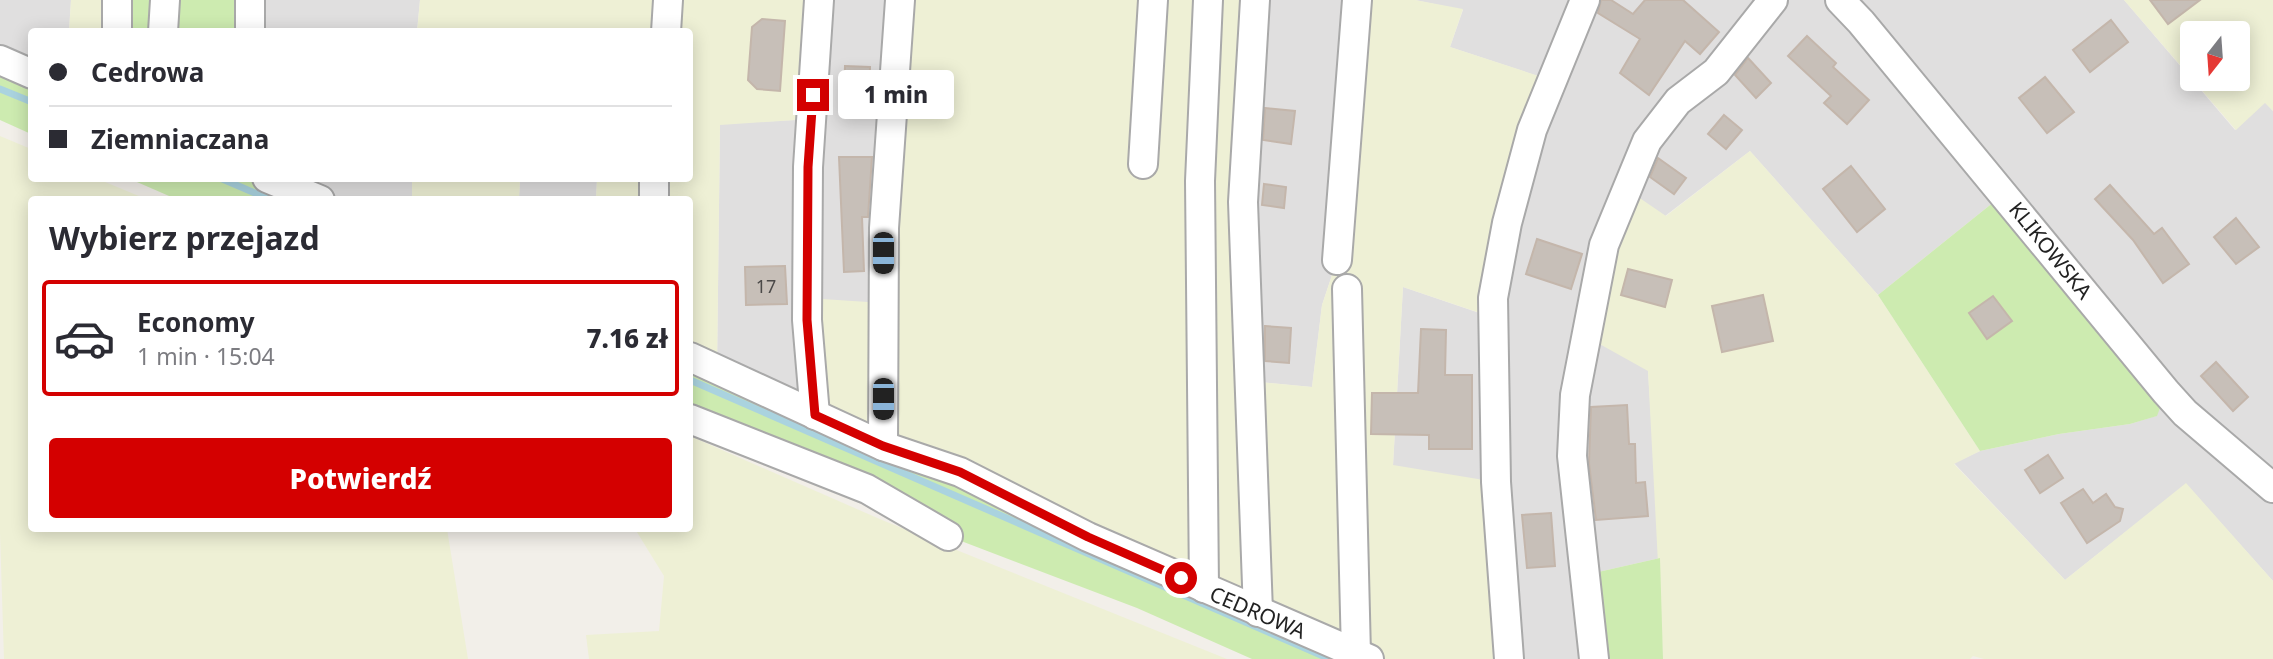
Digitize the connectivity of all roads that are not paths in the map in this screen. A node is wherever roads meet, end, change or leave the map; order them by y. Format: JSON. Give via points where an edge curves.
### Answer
{"nodes":[{"id":1,"x":117,"y":0,"type":"edge"},
{"id":2,"x":165,"y":0,"type":"edge"},
{"id":3,"x":250,"y":0,"type":"edge"},
{"id":4,"x":668,"y":0,"type":"edge"},
{"id":5,"x":819,"y":0,"type":"edge"},
{"id":6,"x":900,"y":0,"type":"edge"},
{"id":7,"x":1153,"y":0,"type":"edge"},
{"id":8,"x":1208,"y":0,"type":"edge"},
{"id":9,"x":1255,"y":0,"type":"edge"},
{"id":10,"x":1357,"y":0,"type":"edge"},
{"id":11,"x":1585,"y":0,"type":"edge"},
{"id":12,"x":1773,"y":0,"type":"edge"},
{"id":13,"x":1840,"y":0,"type":"edge"},
{"id":14,"x":117,"y":28,"type":"edge"},
{"id":15,"x":163,"y":28,"type":"edge"},
{"id":16,"x":250,"y":28,"type":"edge"},
{"id":17,"x":666,"y":28,"type":"edge"},
{"id":18,"x":0,"y":60,"type":"edge"},
{"id":19,"x":28,"y":72,"type":"edge"},
{"id":20,"x":1143,"y":164,"type":"dead end"},
{"id":21,"x":277,"y":182,"type":"edge"},
{"id":22,"x":310,"y":196,"type":"edge"},
{"id":23,"x":1337,"y":260,"type":"dead end"},
{"id":24,"x":1348,"y":289,"type":"dead end"},
{"id":25,"x":693,"y":358,"type":"edge"},
{"id":26,"x":815,"y":415,"type":"junction"},
{"id":27,"x":693,"y":420,"type":"edge"},
{"id":28,"x":883,"y":446,"type":"junction"},
{"id":29,"x":2273,"y":488,"type":"edge"},
{"id":30,"x":948,"y":536,"type":"dead end"},
{"id":31,"x":1204,"y":588,"type":"junction"},
{"id":32,"x":1258,"y":612,"type":"junction"},
{"id":33,"x":1362,"y":656,"type":"edge"},
{"id":34,"x":1509,"y":659,"type":"edge"},
{"id":35,"x":1594,"y":659,"type":"edge"}],
"edges":[{"from":1,"to":14,"type":"street"},
{"from":2,"to":15,"type":"street"},
{"from":3,"to":16,"type":"street"},
{"from":4,"to":17,"type":"street"},
{"from":5,"to":26,"type":"street","via":[[808,167],[807,320]]},
{"from":6,"to":28,"type":"street","via":[[884,228]]},
{"from":7,"to":20,"type":"street"},
{"from":8,"to":31,"type":"street","via":[[1200,181]]},
{"from":9,"to":32,"type":"street","via":[[1243,202]]},
{"from":10,"to":23,"type":"street"},
{"from":11,"to":34,"type":"street","via":[[1532,130],[1493,298],[1496,482]]},
{"from":12,"to":35,"type":"street","via":[[1716,72],[1678,101],[1647,141],[1604,245],[1575,395],[1572,456]]},
{"from":13,"to":29,"type":"street","name":"KLIKOWSKA","via":[[2176,403]]},
{"from":18,"to":19,"type":"street"},
{"from":21,"to":22,"type":"street"},
{"from":24,"to":33,"type":"street"},
{"from":25,"to":26,"type":"street","name":"CEDROWA"},
{"from":26,"to":28,"type":"street","name":"CEDROWA"},
{"from":27,"to":30,"type":"street","via":[[867,489]]},
{"from":28,"to":31,"type":"street","name":"CEDROWA","via":[[960,472],[1088,537]]},
{"from":31,"to":32,"type":"street","name":"CEDROWA"},
{"from":32,"to":33,"type":"street","name":"CEDROWA"}]}
